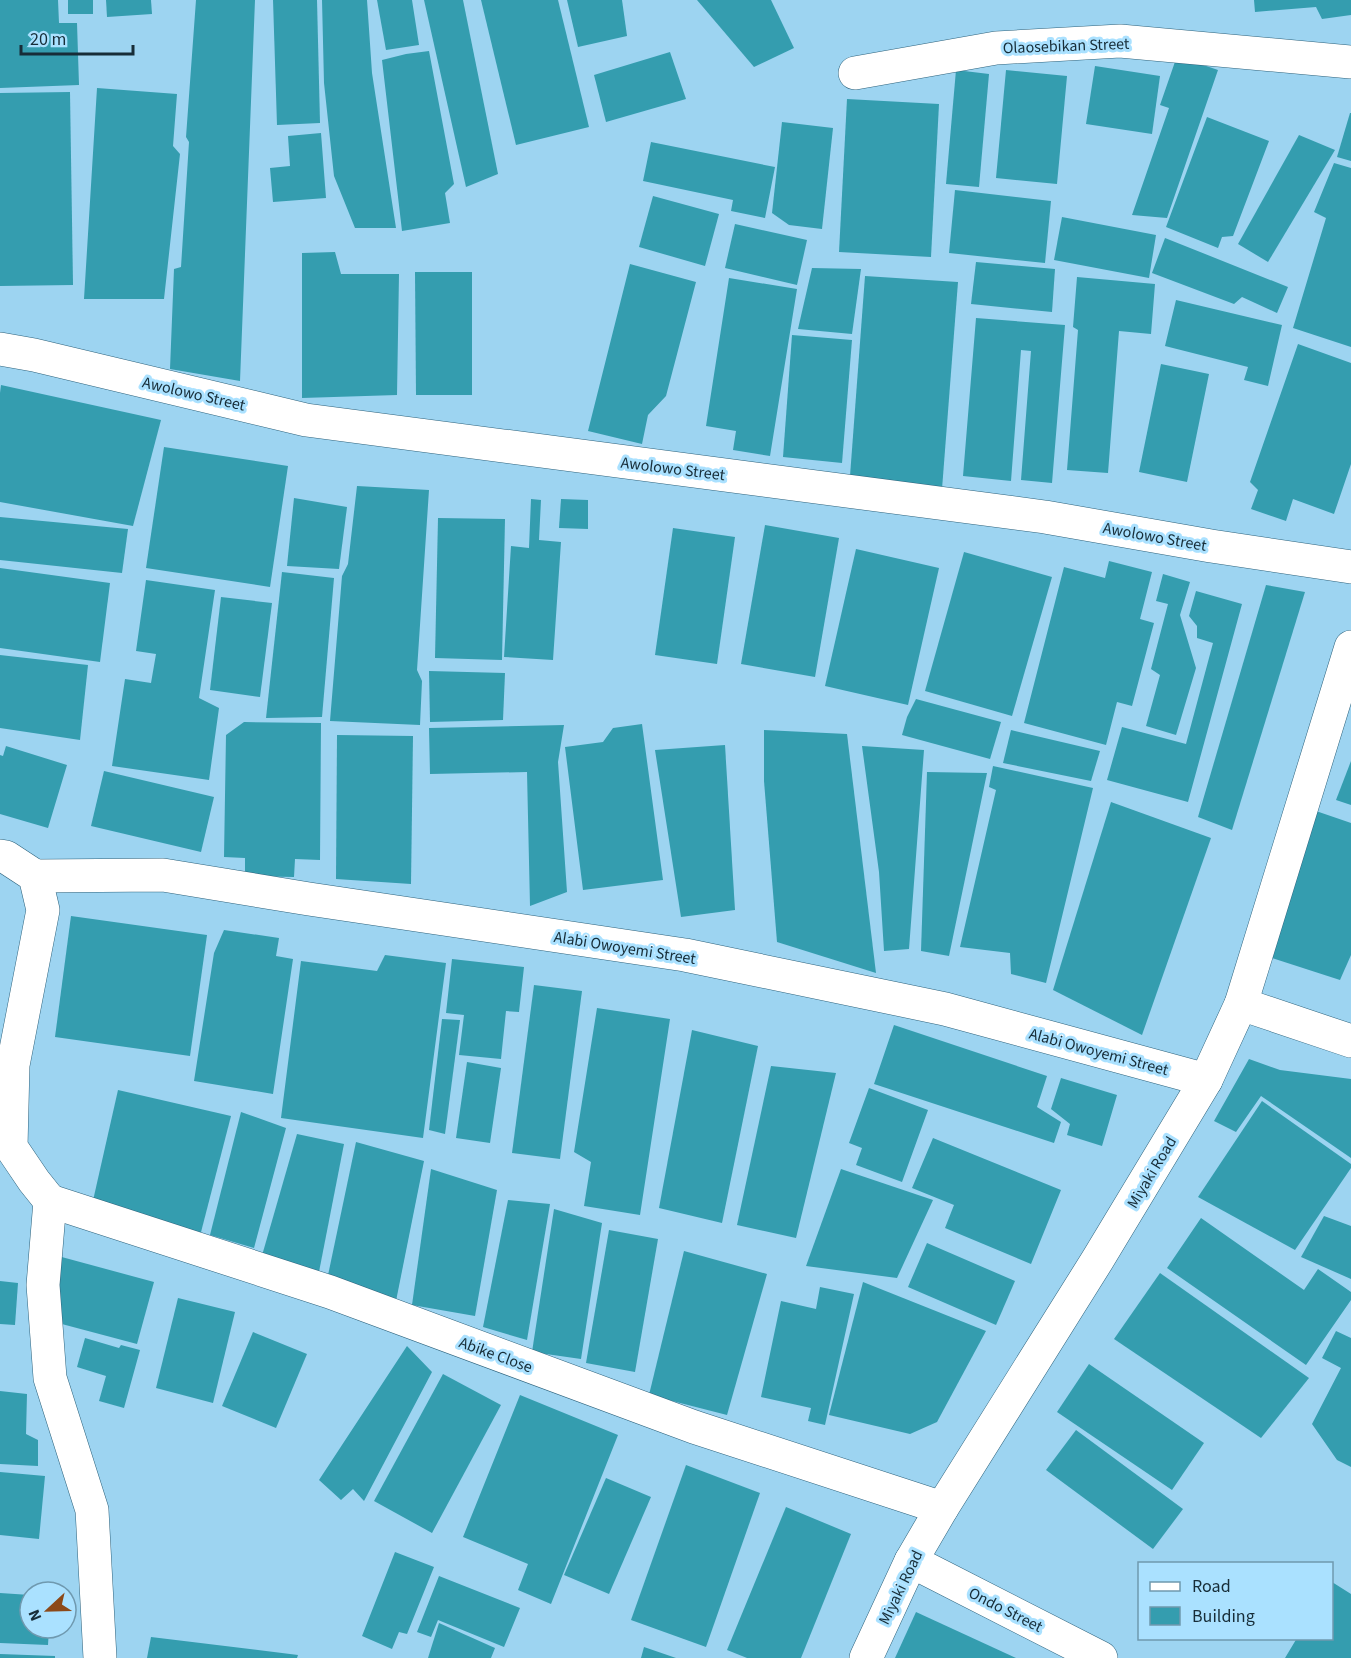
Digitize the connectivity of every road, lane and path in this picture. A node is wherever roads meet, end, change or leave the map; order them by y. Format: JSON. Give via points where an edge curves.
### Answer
{"nodes":[{"id":1,"x":1351,"y":62,"type":"edge"},
{"id":2,"x":855,"y":73,"type":"dead end"},
{"id":3,"x":0,"y":349,"type":"edge"},
{"id":4,"x":1351,"y":567,"type":"edge"},
{"id":5,"x":1351,"y":647,"type":"edge"},
{"id":6,"x":0,"y":856,"type":"edge"},
{"id":7,"x":35,"y":876,"type":"junction"},
{"id":8,"x":1241,"y":1004,"type":"junction"},
{"id":9,"x":1351,"y":1041,"type":"edge"},
{"id":10,"x":1206,"y":1080,"type":"junction"},
{"id":11,"x":50,"y":1201,"type":"junction"},
{"id":12,"x":942,"y":1508,"type":"junction"},
{"id":13,"x":911,"y":1561,"type":"junction"},
{"id":14,"x":100,"y":1658,"type":"edge"},
{"id":15,"x":866,"y":1658,"type":"edge"},
{"id":16,"x":1101,"y":1658,"type":"edge"}],
"edges":[{"from":1,"to":2,"type":"street","name":"Olaosebikan Street","via":[[1120,41],[996,48]]},
{"from":3,"to":4,"type":"street","name":"Awolowo Street","via":[[306,420],[1033,515]]},
{"from":5,"to":8,"type":"street","name":"Miyaki Road"},
{"from":6,"to":7,"type":"street"},
{"from":7,"to":10,"type":"street","name":"Alabi Owoyemi Street","via":[[163,875],[685,955],[945,1009]]},
{"from":7,"to":11,"type":"street","via":[[43,910],[13,1065],[11,1147]]},
{"from":8,"to":9,"type":"street"},
{"from":8,"to":10,"type":"street","name":"Miyaki Road"},
{"from":10,"to":12,"type":"street","name":"Miyaki Road"},
{"from":11,"to":12,"type":"street","name":"Abike Close","via":[[330,1292],[694,1427]]},
{"from":11,"to":14,"type":"street","via":[[43,1285],[50,1378],[92,1510]]},
{"from":12,"to":13,"type":"street","name":"Miyaki Road"},
{"from":13,"to":15,"type":"street","name":"Miyaki Road"},
{"from":13,"to":16,"type":"street","name":"Ondo Street"}]}
